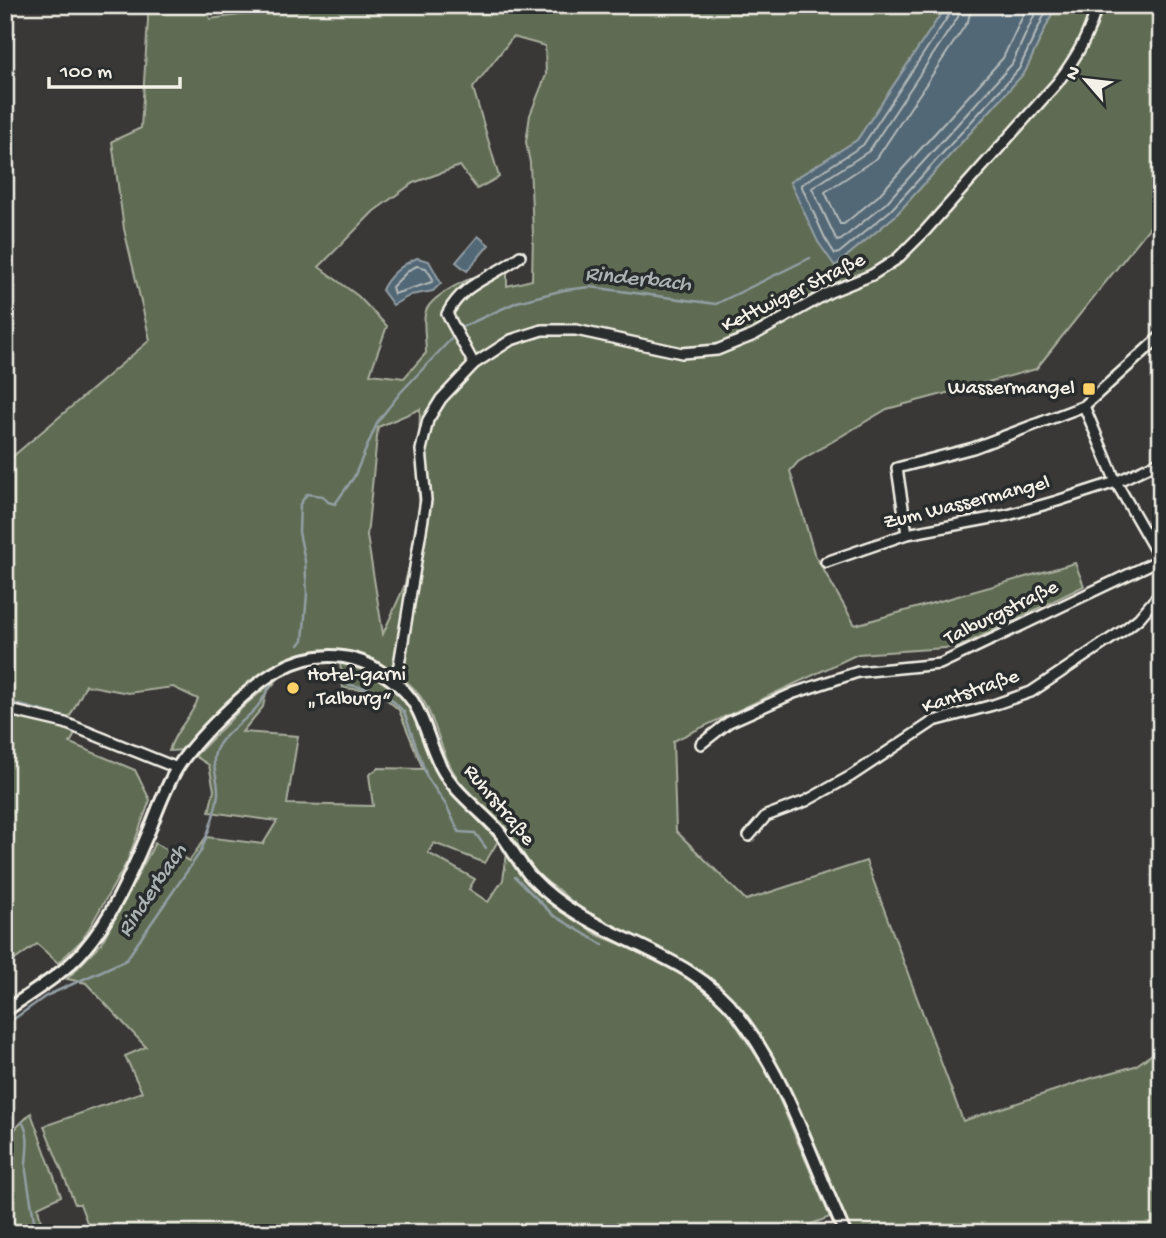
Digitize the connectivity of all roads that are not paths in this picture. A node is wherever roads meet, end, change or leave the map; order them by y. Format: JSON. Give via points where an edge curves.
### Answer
{"nodes":[{"id":1,"x":1097,"y":5,"type":"edge"},
{"id":2,"x":520,"y":256,"type":"dead end"},
{"id":3,"x":1161,"y":335,"type":"edge"},
{"id":4,"x":474,"y":364,"type":"junction"},
{"id":5,"x":1084,"y":406,"type":"junction"},
{"id":6,"x":1161,"y":461,"type":"edge"},
{"id":7,"x":1116,"y":482,"type":"junction"},
{"id":8,"x":907,"y":534,"type":"junction"},
{"id":9,"x":1161,"y":559,"type":"edge"},
{"id":10,"x":826,"y":562,"type":"dead end"},
{"id":11,"x":1161,"y":592,"type":"edge"},
{"id":12,"x":391,"y":679,"type":"junction"},
{"id":13,"x":5,"y":709,"type":"edge"},
{"id":14,"x":701,"y":744,"type":"dead end"},
{"id":15,"x":177,"y":768,"type":"junction"},
{"id":16,"x":749,"y":836,"type":"dead end"},
{"id":17,"x":5,"y":1011,"type":"edge"},
{"id":18,"x":845,"y":1233,"type":"edge"}],
"edges":[{"from":1,"to":4,"type":"street","name":"Kettwiger Straße","via":[[1084,44],[1057,83],[888,267],[717,351],[682,353],[576,330],[542,330],[511,340]]},
{"from":2,"to":4,"type":"street","via":[[463,292],[447,314]]},
{"from":3,"to":5,"type":"street"},
{"from":4,"to":12,"type":"street","name":"Kettwiger Straße","via":[[441,399],[428,421],[421,450],[426,500],[399,665]]},
{"from":5,"to":7,"type":"street"},
{"from":5,"to":8,"type":"street","via":[[973,448],[897,468]]},
{"from":6,"to":7,"type":"street","name":"Zum Wassermangel"},
{"from":7,"to":8,"type":"street","name":"Zum Wassermangel","via":[[1008,515]]},
{"from":7,"to":9,"type":"street"},
{"from":8,"to":10,"type":"street","name":"Zum Wassermangel"},
{"from":9,"to":14,"type":"street","name":"Talburgstraße","via":[[940,664],[858,672],[807,689],[729,722]]},
{"from":11,"to":16,"type":"street","name":"Kantstraße","via":[[1124,630],[1031,692],[934,721],[851,776],[766,816]]},
{"from":12,"to":15,"type":"main road","name":"Ruhrstraße","via":[[369,664],[335,656],[303,659],[280,668],[207,733]]},
{"from":12,"to":18,"type":"main road","name":"Ruhrstraße","via":[[419,709],[441,766],[454,786],[499,831],[531,877],[590,923],[690,971],[739,1016],[774,1072]]},
{"from":13,"to":15,"type":"street","via":[[65,723]]},
{"from":15,"to":17,"type":"main road","name":"Ruhrstraße","via":[[104,922],[56,976]]}]}
